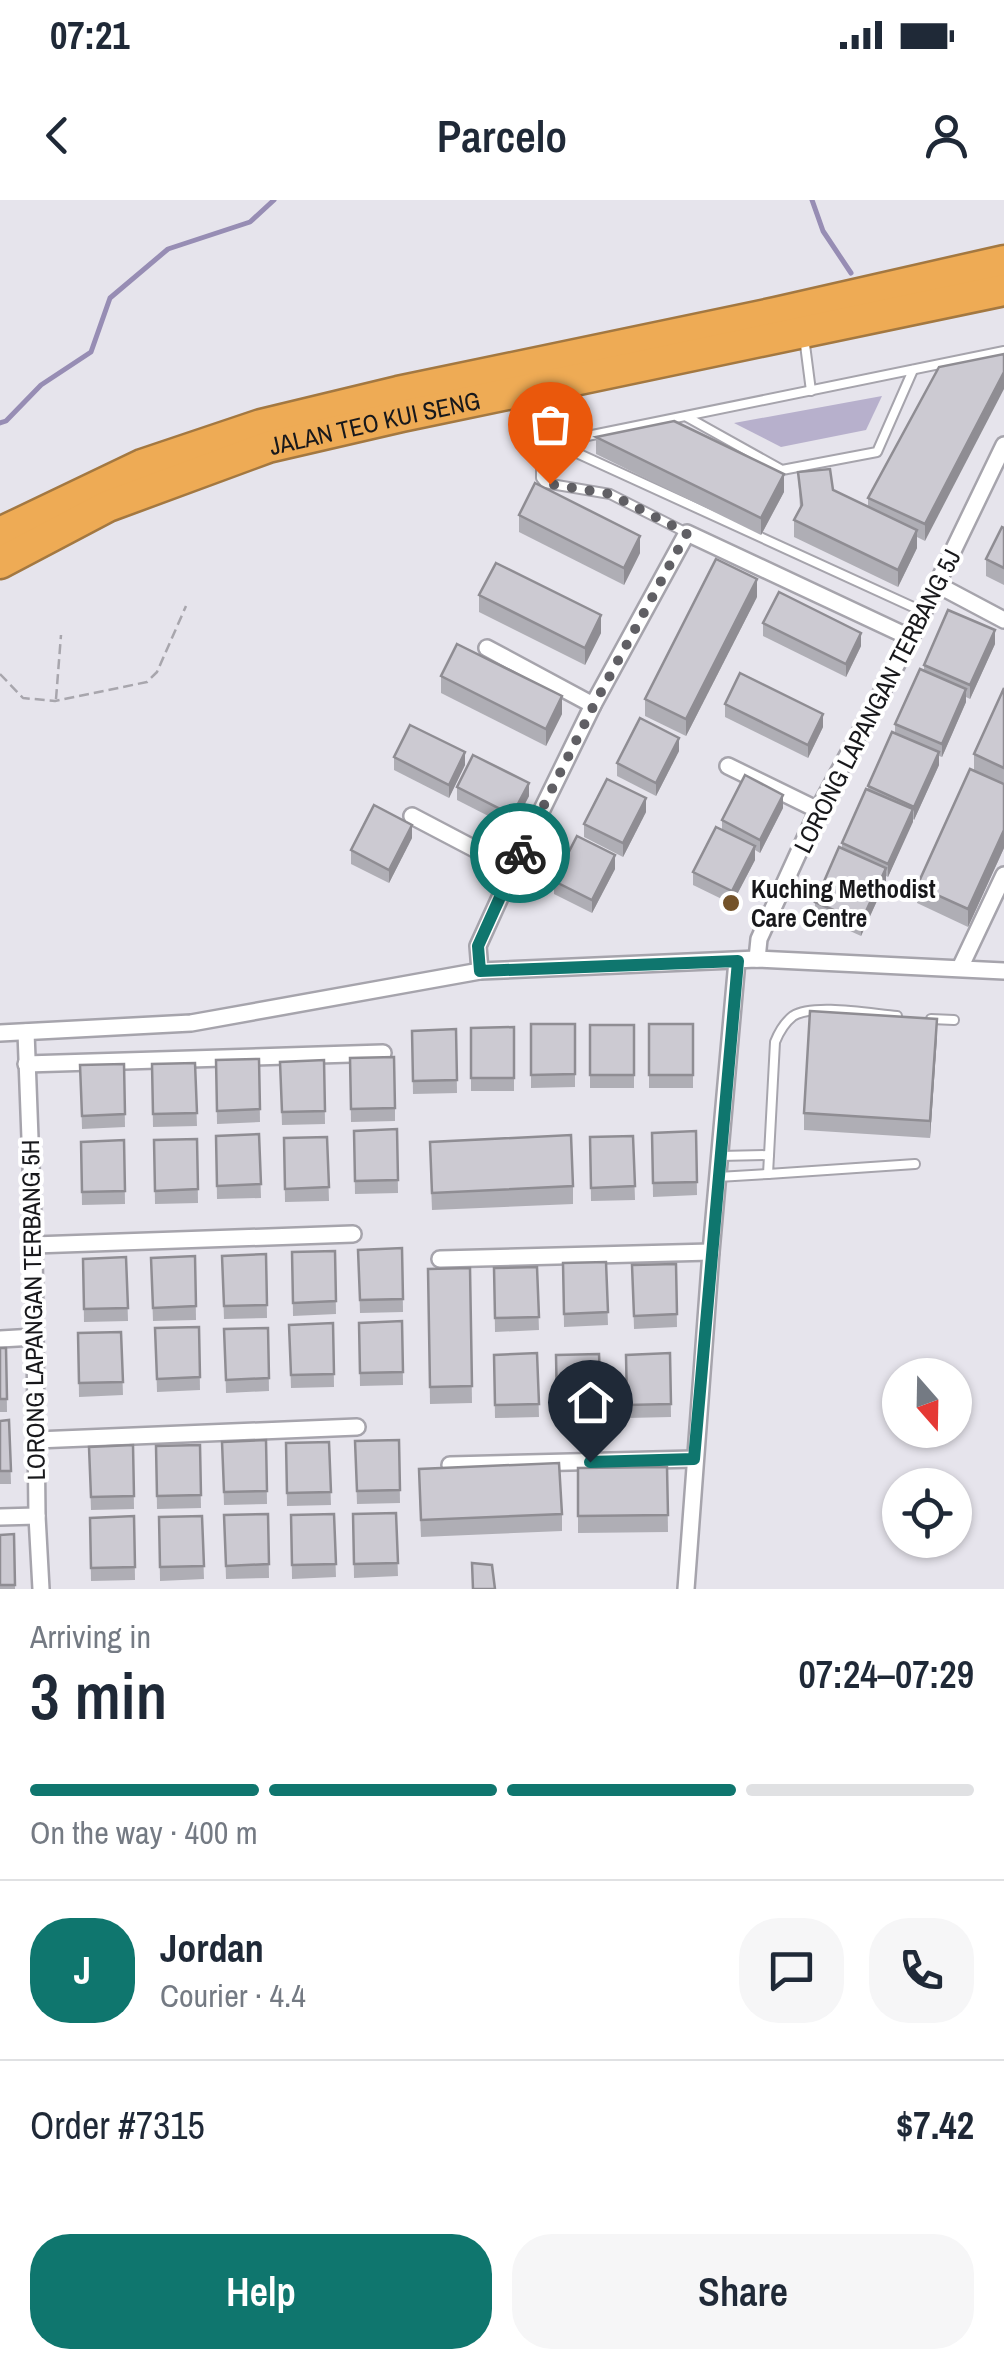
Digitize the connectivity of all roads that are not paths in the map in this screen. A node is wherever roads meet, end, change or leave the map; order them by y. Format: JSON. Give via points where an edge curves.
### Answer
{"nodes":[{"id":1,"x":1004,"y":261,"type":"edge"},
{"id":2,"x":1004,"y":290,"type":"edge"},
{"id":3,"x":803,"y":332,"type":"junction"},
{"id":4,"x":1004,"y":351,"type":"edge"},
{"id":5,"x":913,"y":370,"type":"junction"},
{"id":6,"x":810,"y":390,"type":"junction"},
{"id":7,"x":686,"y":416,"type":"junction"},
{"id":8,"x":575,"y":439,"type":"junction"},
{"id":9,"x":1004,"y":445,"type":"edge"},
{"id":10,"x":0,"y":533,"type":"edge"},
{"id":11,"x":687,"y":533,"type":"junction"},
{"id":12,"x":0,"y":563,"type":"edge"},
{"id":13,"x":938,"y":585,"type":"junction"},
{"id":14,"x":924,"y":612,"type":"junction"},
{"id":15,"x":1004,"y":620,"type":"edge"},
{"id":16,"x":912,"y":638,"type":"junction"},
{"id":17,"x":487,"y":648,"type":"dead end"},
{"id":18,"x":594,"y":705,"type":"junction"},
{"id":19,"x":728,"y":766,"type":"dead end"},
{"id":20,"x":818,"y":810,"type":"junction"},
{"id":21,"x":412,"y":816,"type":"dead end"},
{"id":22,"x":512,"y":870,"type":"junction"},
{"id":23,"x":1004,"y":875,"type":"edge"},
{"id":24,"x":757,"y":959,"type":"junction"},
{"id":25,"x":738,"y":961,"type":"junction"},
{"id":26,"x":960,"y":968,"type":"junction"},
{"id":27,"x":480,"y":971,"type":"junction"},
{"id":28,"x":1004,"y":971,"type":"edge"},
{"id":29,"x":954,"y":1020,"type":"dead end"},
{"id":30,"x":26,"y":1032,"type":"junction"},
{"id":31,"x":0,"y":1033,"type":"edge"},
{"id":32,"x":383,"y":1054,"type":"edge"},
{"id":33,"x":26,"y":1064,"type":"junction"},
{"id":34,"x":769,"y":1155,"type":"junction"},
{"id":35,"x":720,"y":1156,"type":"junction"},
{"id":36,"x":915,"y":1164,"type":"dead end"},
{"id":37,"x":768,"y":1174,"type":"junction"},
{"id":38,"x":718,"y":1177,"type":"junction"},
{"id":39,"x":353,"y":1234,"type":"dead end"},
{"id":40,"x":34,"y":1245,"type":"junction"},
{"id":41,"x":711,"y":1252,"type":"junction"},
{"id":42,"x":440,"y":1259,"type":"dead end"},
{"id":43,"x":35,"y":1338,"type":"junction"},
{"id":44,"x":0,"y":1339,"type":"edge"},
{"id":45,"x":357,"y":1427,"type":"dead end"},
{"id":46,"x":36,"y":1440,"type":"junction"},
{"id":47,"x":694,"y":1459,"type":"junction"},
{"id":48,"x":450,"y":1465,"type":"edge"},
{"id":49,"x":37,"y":1516,"type":"junction"},
{"id":50,"x":0,"y":1517,"type":"edge"},
{"id":51,"x":41,"y":1589,"type":"edge"},
{"id":52,"x":686,"y":1589,"type":"edge"}],
"edges":[{"from":1,"to":10,"type":"highway","name":"JALAN TEO KUI SENG","via":[[261,425],[142,465]]},
{"from":2,"to":3,"type":"highway","name":"JALAN TEO KUI SENG"},
{"from":3,"to":6,"type":"lane"},
{"from":3,"to":12,"type":"highway","name":"JALAN TEO KUI SENG","via":[[268,446],[108,506]]},
{"from":4,"to":5,"type":"lane"},
{"from":5,"to":6,"type":"lane"},
{"from":5,"to":7,"type":"lane","via":[[877,452],[782,470]]},
{"from":6,"to":7,"type":"lane"},
{"from":7,"to":8,"type":"lane"},
{"from":8,"to":11,"type":"lane","via":[[553,444],[542,478],[610,494]]},
{"from":8,"to":14,"type":"lane","via":[[579,454]]},
{"from":9,"to":13,"type":"street","name":"LORONG LAPANGAN TERBANG 5J"},
{"from":11,"to":16,"type":"street"},
{"from":11,"to":18,"type":"street"},
{"from":13,"to":14,"type":"street","name":"LORONG LAPANGAN TERBANG 5J"},
{"from":13,"to":15,"type":"street"},
{"from":14,"to":16,"type":"street","name":"LORONG LAPANGAN TERBANG 5J"},
{"from":16,"to":20,"type":"street","name":"LORONG LAPANGAN TERBANG 5J"},
{"from":17,"to":18,"type":"street"},
{"from":18,"to":22,"type":"street"},
{"from":19,"to":20,"type":"street"},
{"from":20,"to":24,"type":"street","name":"LORONG LAPANGAN TERBANG 5J","via":[[759,938]]},
{"from":21,"to":22,"type":"street"},
{"from":22,"to":27,"type":"street","via":[[478,946]]},
{"from":23,"to":26,"type":"street"},
{"from":24,"to":25,"type":"street"},
{"from":24,"to":26,"type":"street"},
{"from":25,"to":27,"type":"street"},
{"from":25,"to":35,"type":"street"},
{"from":26,"to":28,"type":"street"},
{"from":27,"to":30,"type":"street","via":[[191,1023]]},
{"from":29,"to":34,"type":"lane","via":[[810,1010],[793,1017],[776,1042]]},
{"from":30,"to":31,"type":"street"},
{"from":30,"to":33,"type":"street","name":"LORONG LAPANGAN TERBANG 5H"},
{"from":32,"to":33,"type":"street"},
{"from":33,"to":40,"type":"street","name":"LORONG LAPANGAN TERBANG 5H"},
{"from":34,"to":35,"type":"lane"},
{"from":34,"to":37,"type":"lane"},
{"from":35,"to":38,"type":"street"},
{"from":36,"to":37,"type":"lane"},
{"from":37,"to":38,"type":"lane"},
{"from":38,"to":41,"type":"street"},
{"from":39,"to":40,"type":"street"},
{"from":40,"to":43,"type":"street","name":"LORONG LAPANGAN TERBANG 5H"},
{"from":41,"to":42,"type":"street"},
{"from":41,"to":47,"type":"street"},
{"from":43,"to":44,"type":"street"},
{"from":43,"to":46,"type":"street","name":"LORONG LAPANGAN TERBANG 5H"},
{"from":45,"to":46,"type":"street"},
{"from":46,"to":49,"type":"street","name":"LORONG LAPANGAN TERBANG 5H"},
{"from":47,"to":48,"type":"street"},
{"from":47,"to":52,"type":"street"},
{"from":49,"to":50,"type":"street"},
{"from":49,"to":51,"type":"street","name":"LORONG LAPANGAN TERBANG 5H"}]}
